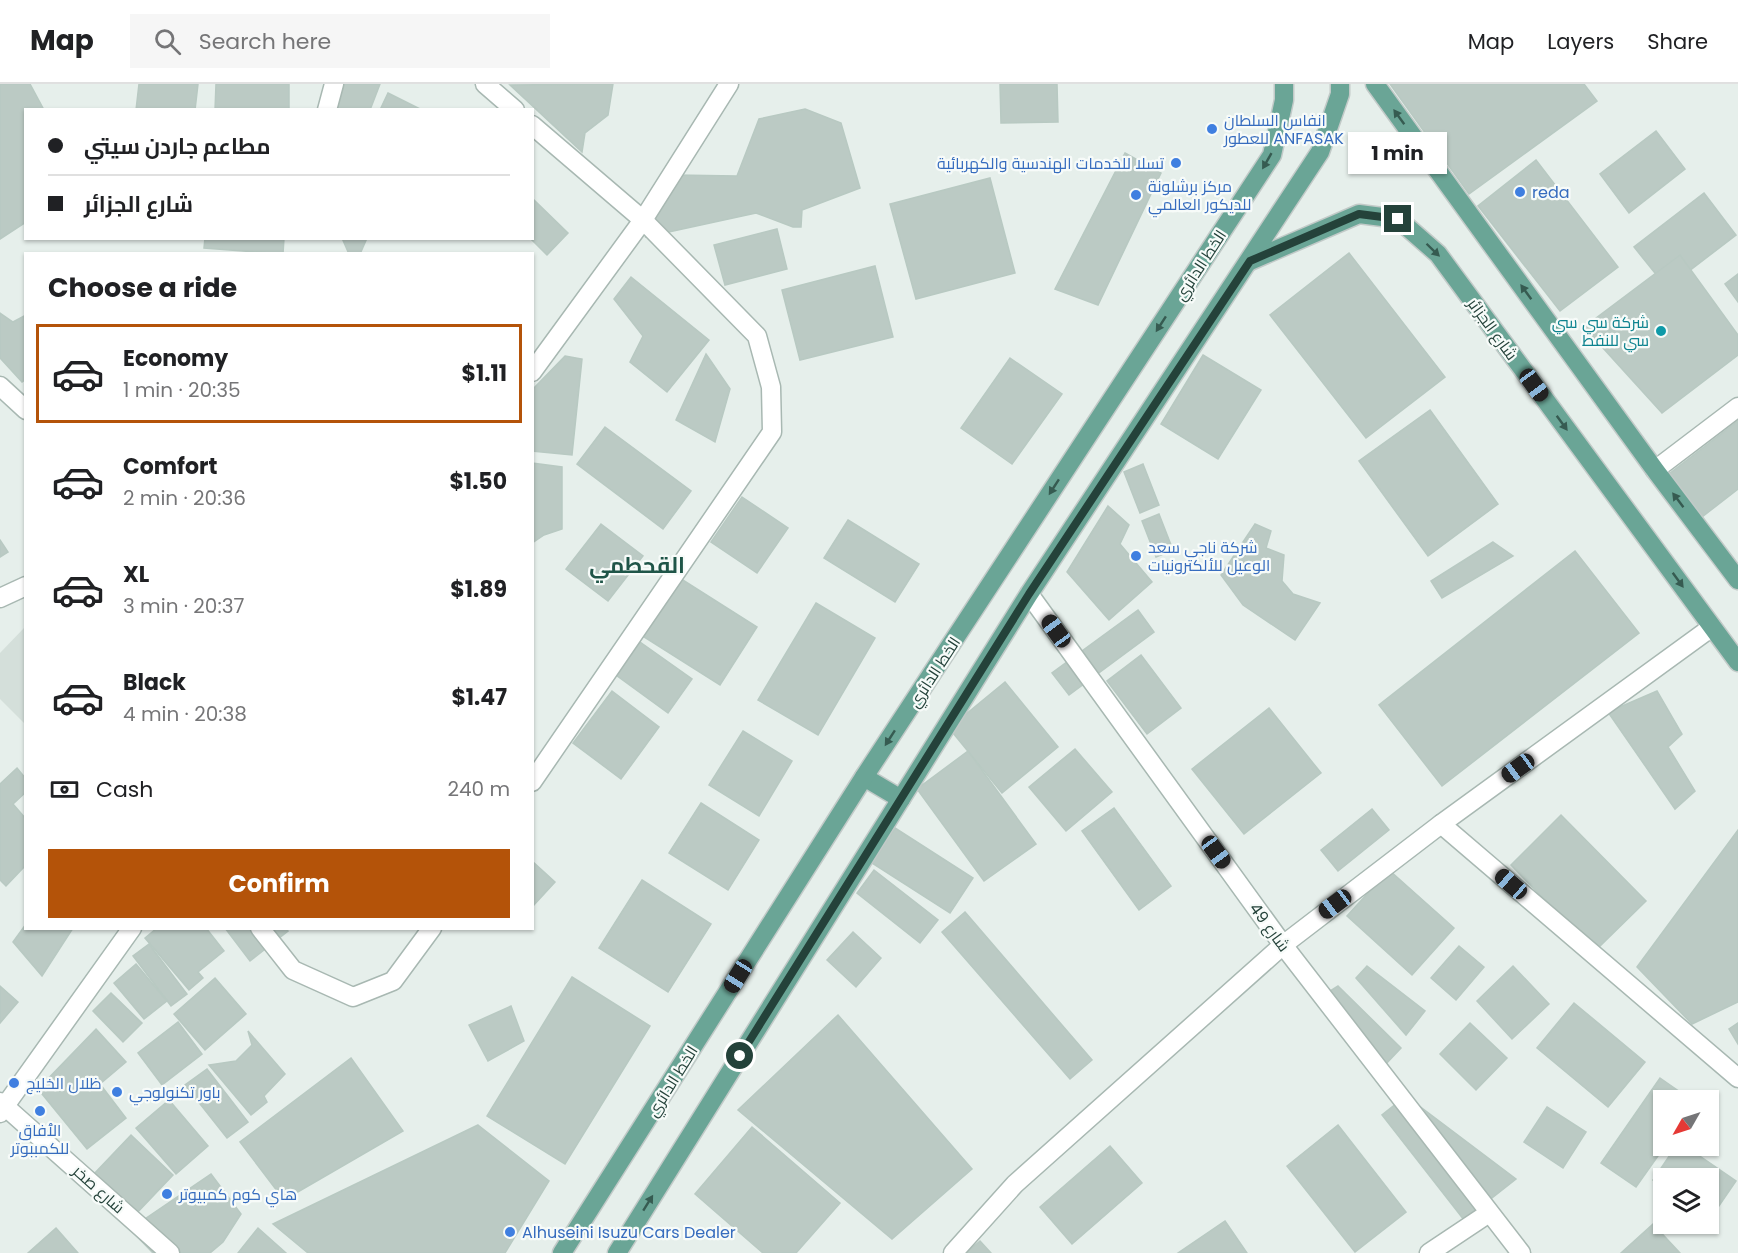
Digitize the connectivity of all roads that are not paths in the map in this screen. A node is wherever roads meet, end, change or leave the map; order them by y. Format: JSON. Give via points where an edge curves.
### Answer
{"nodes":[{"id":1,"x":334,"y":84,"type":"edge"},
{"id":2,"x":485,"y":84,"type":"edge"},
{"id":3,"x":729,"y":84,"type":"edge"},
{"id":4,"x":1284,"y":84,"type":"edge"},
{"id":5,"x":1340,"y":84,"type":"edge"},
{"id":6,"x":1375,"y":84,"type":"edge"},
{"id":7,"x":328,"y":108,"type":"edge"},
{"id":8,"x":513,"y":108,"type":"edge"},
{"id":9,"x":534,"y":127,"type":"edge"},
{"id":10,"x":643,"y":220,"type":"junction"},
{"id":11,"x":1250,"y":261,"type":"junction"},
{"id":12,"x":534,"y":369,"type":"edge"},
{"id":13,"x":0,"y":386,"type":"edge"},
{"id":14,"x":1738,"y":407,"type":"edge"},
{"id":15,"x":24,"y":409,"type":"edge"},
{"id":16,"x":1655,"y":470,"type":"junction"},
{"id":17,"x":1738,"y":580,"type":"edge"},
{"id":18,"x":24,"y":587,"type":"edge"},
{"id":19,"x":1029,"y":594,"type":"junction"},
{"id":20,"x":0,"y":598,"type":"edge"},
{"id":21,"x":1712,"y":627,"type":"junction"},
{"id":22,"x":1738,"y":662,"type":"edge"},
{"id":23,"x":864,"y":777,"type":"junction"},
{"id":24,"x":534,"y":779,"type":"edge"},
{"id":25,"x":901,"y":800,"type":"junction"},
{"id":26,"x":1441,"y":824,"type":"junction"},
{"id":27,"x":131,"y":930,"type":"edge"},
{"id":28,"x":262,"y":930,"type":"edge"},
{"id":29,"x":431,"y":930,"type":"edge"},
{"id":30,"x":1283,"y":945,"type":"junction"},
{"id":31,"x":1738,"y":1078,"type":"edge"},
{"id":32,"x":2,"y":1107,"type":"edge"},
{"id":33,"x":1490,"y":1213,"type":"junction"},
{"id":34,"x":170,"y":1253,"type":"edge"},
{"id":35,"x":562,"y":1253,"type":"edge"},
{"id":36,"x":617,"y":1253,"type":"edge"},
{"id":37,"x":953,"y":1253,"type":"edge"},
{"id":38,"x":1429,"y":1253,"type":"edge"},
{"id":39,"x":1521,"y":1253,"type":"edge"}],
"edges":[{"from":1,"to":7,"type":"street"},
{"from":2,"to":8,"type":"street"},
{"from":3,"to":10,"type":"street"},
{"from":4,"to":23,"type":"main road","name":"الخط الدائري","one_way":true,"via":[[1272,155]]},
{"from":5,"to":11,"type":"main road","via":[[1320,152]]},
{"from":16,"to":6,"type":"main road","one_way":true},
{"from":9,"to":10,"type":"street"},
{"from":10,"to":12,"type":"street"},
{"from":10,"to":24,"type":"street","via":[[757,336],[771,387],[772,432]]},
{"from":11,"to":19,"type":"main road"},
{"from":11,"to":21,"type":"main road","name":"شارع الجزائر","one_way":true,"via":[[1359,214],[1398,219],[1438,254]]},
{"from":13,"to":15,"type":"street"},
{"from":14,"to":16,"type":"street"},
{"from":17,"to":16,"type":"main road","one_way":true},
{"from":18,"to":20,"type":"street"},
{"from":19,"to":25,"type":"main road"},
{"from":19,"to":30,"type":"street","name":"شارع 49"},
{"from":21,"to":22,"type":"main road","name":"شارع الجزائر"},
{"from":21,"to":26,"type":"street"},
{"from":23,"to":25,"type":"main road"},
{"from":23,"to":35,"type":"main road","name":"الخط الدائري"},
{"from":36,"to":25,"type":"main road","one_way":true},
{"from":26,"to":30,"type":"street"},
{"from":26,"to":31,"type":"street"},
{"from":27,"to":32,"type":"street"},
{"from":28,"to":29,"type":"street","via":[[294,970],[353,997],[393,981]]},
{"from":30,"to":33,"type":"street","name":"شارع 49"},
{"from":30,"to":37,"type":"street","via":[[1015,1184]]},
{"from":32,"to":34,"type":"street","name":"شارع صخر"},
{"from":33,"to":38,"type":"street"},
{"from":33,"to":39,"type":"street","name":"شارع 49"}]}
